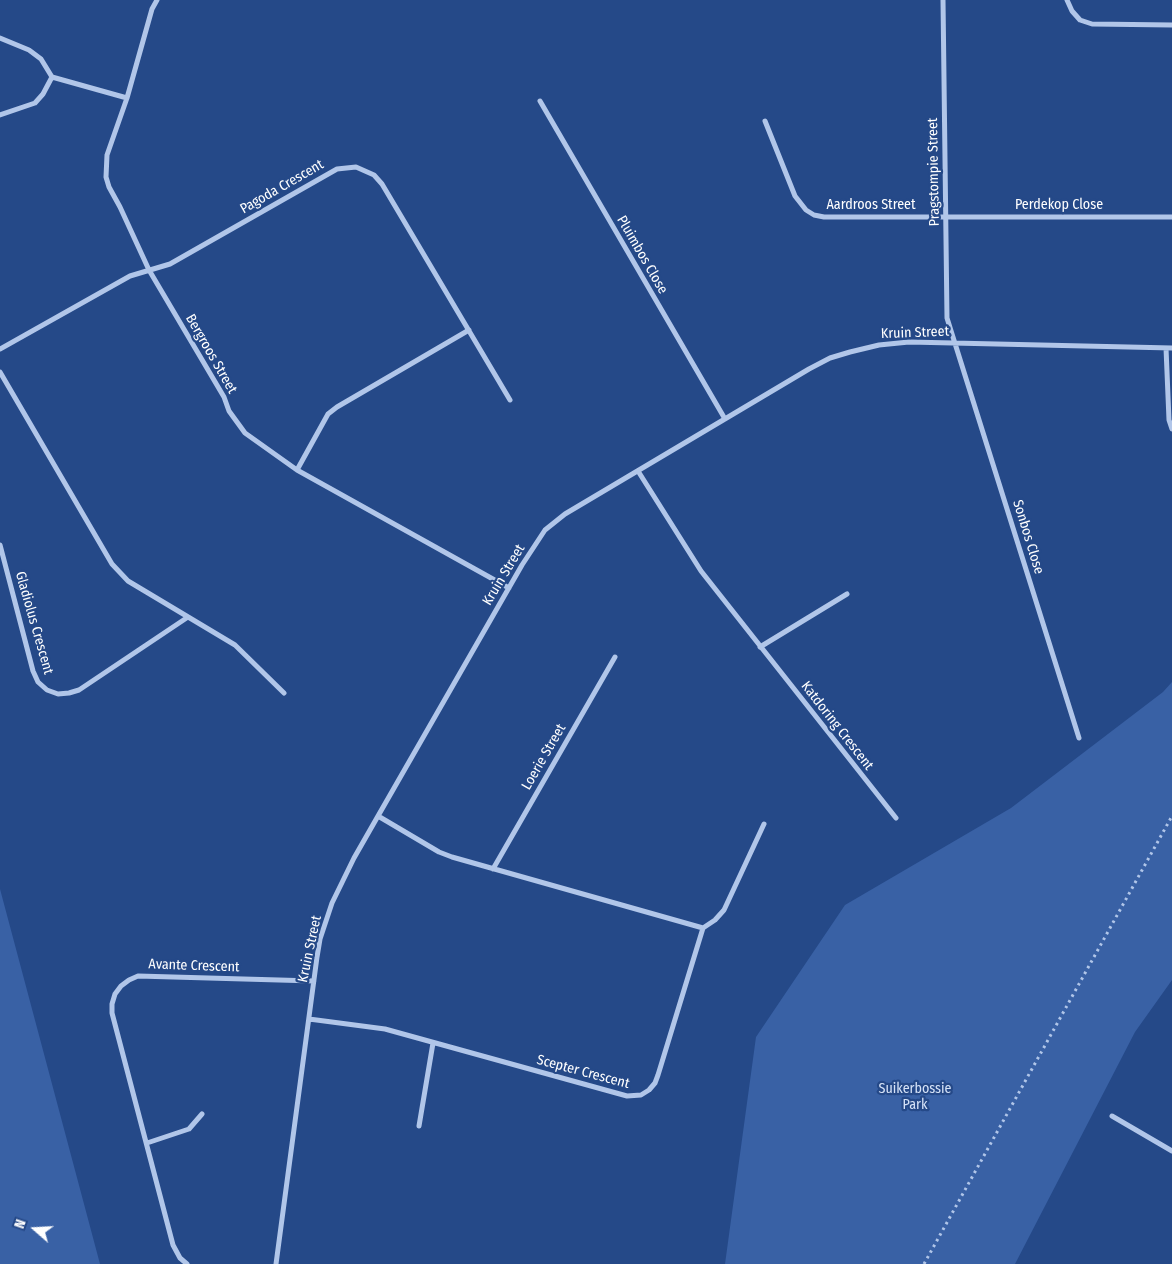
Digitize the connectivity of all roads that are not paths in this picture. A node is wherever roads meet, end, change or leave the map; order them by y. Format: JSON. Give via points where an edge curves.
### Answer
{"nodes":[{"id":1,"x":157,"y":0,"type":"edge"},
{"id":2,"x":943,"y":0,"type":"edge"},
{"id":3,"x":1067,"y":0,"type":"edge"},
{"id":4,"x":1172,"y":25,"type":"edge"},
{"id":5,"x":0,"y":38,"type":"edge"},
{"id":6,"x":52,"y":77,"type":"junction"},
{"id":7,"x":127,"y":98,"type":"junction"},
{"id":8,"x":540,"y":101,"type":"dead end"},
{"id":9,"x":0,"y":115,"type":"edge"},
{"id":10,"x":765,"y":121,"type":"dead end"},
{"id":11,"x":945,"y":216,"type":"junction"},
{"id":12,"x":1172,"y":216,"type":"edge"},
{"id":13,"x":148,"y":270,"type":"junction"},
{"id":14,"x":469,"y":330,"type":"junction"},
{"id":15,"x":955,"y":343,"type":"junction"},
{"id":16,"x":1169,"y":348,"type":"edge"},
{"id":17,"x":0,"y":349,"type":"edge"},
{"id":18,"x":0,"y":372,"type":"edge"},
{"id":19,"x":510,"y":400,"type":"dead end"},
{"id":20,"x":725,"y":419,"type":"junction"},
{"id":21,"x":1172,"y":429,"type":"edge"},
{"id":22,"x":296,"y":470,"type":"junction"},
{"id":23,"x":638,"y":471,"type":"junction"},
{"id":24,"x":0,"y":545,"type":"edge"},
{"id":25,"x":509,"y":588,"type":"junction"},
{"id":26,"x":847,"y":594,"type":"dead end"},
{"id":27,"x":188,"y":617,"type":"junction"},
{"id":28,"x":760,"y":647,"type":"junction"},
{"id":29,"x":615,"y":657,"type":"dead end"},
{"id":30,"x":284,"y":693,"type":"dead end"},
{"id":31,"x":1079,"y":738,"type":"dead end"},
{"id":32,"x":378,"y":816,"type":"junction"},
{"id":33,"x":896,"y":818,"type":"dead end"},
{"id":34,"x":764,"y":824,"type":"dead end"},
{"id":35,"x":493,"y":869,"type":"junction"},
{"id":36,"x":703,"y":928,"type":"junction"},
{"id":37,"x":314,"y":981,"type":"junction"},
{"id":38,"x":308,"y":1019,"type":"junction"},
{"id":39,"x":433,"y":1043,"type":"junction"},
{"id":40,"x":202,"y":1114,"type":"dead end"},
{"id":41,"x":1112,"y":1116,"type":"dead end"},
{"id":42,"x":419,"y":1126,"type":"dead end"},
{"id":43,"x":147,"y":1143,"type":"junction"},
{"id":44,"x":1172,"y":1151,"type":"edge"},
{"id":45,"x":187,"y":1264,"type":"edge"},
{"id":46,"x":276,"y":1264,"type":"edge"}],
"edges":[{"from":1,"to":7,"type":"street","name":"Bergroos Street"},
{"from":2,"to":11,"type":"street","name":"Pragstompie Street"},
{"from":3,"to":4,"type":"street","via":[[1080,20],[1092,24]]},
{"from":5,"to":6,"type":"street","via":[[30,50],[41,59]]},
{"from":6,"to":7,"type":"street"},
{"from":6,"to":9,"type":"street","via":[[44,94],[35,103]]},
{"from":7,"to":13,"type":"street","name":"Bergroos Street","via":[[107,155],[106,176],[113,198]]},
{"from":8,"to":20,"type":"street","name":"Pluimbos Close"},
{"from":10,"to":11,"type":"street","name":"Aardroos Street","via":[[795,196],[814,215]]},
{"from":11,"to":12,"type":"street","name":"Perdekop Close"},
{"from":11,"to":15,"type":"street","name":"Pragstompie Street","via":[[947,318]]},
{"from":13,"to":14,"type":"street","name":"Pagoda Crescent","via":[[170,264],[337,169],[356,167],[374,175],[382,184]]},
{"from":13,"to":17,"type":"street","via":[[130,276]]},
{"from":13,"to":22,"type":"street","name":"Bergroos Street","via":[[236,422],[256,442]]},
{"from":14,"to":19,"type":"street","name":"Pagoda Crescent"},
{"from":14,"to":22,"type":"street","via":[[328,414]]},
{"from":15,"to":16,"type":"street","name":"Kruin Street"},
{"from":15,"to":20,"type":"street","name":"Kruin Street","via":[[879,345],[830,358]]},
{"from":15,"to":31,"type":"street","name":"Sonbos Close"},
{"from":16,"to":21,"type":"street","via":[[1169,420]]},
{"from":18,"to":27,"type":"street","via":[[112,564],[128,582]]},
{"from":20,"to":23,"type":"street","name":"Kruin Street"},
{"from":22,"to":25,"type":"street","name":"Bergroos Street"},
{"from":23,"to":25,"type":"street","name":"Kruin Street","via":[[565,514],[545,530]]},
{"from":23,"to":28,"type":"street","name":"Katdoring Crescent","via":[[701,571]]},
{"from":24,"to":27,"type":"street","name":"Gladiolus Crescent","via":[[33,671],[47,690],[58,694],[79,690]]},
{"from":25,"to":32,"type":"street","name":"Kruin Street"},
{"from":26,"to":28,"type":"street"},
{"from":27,"to":30,"type":"street","via":[[235,645]]},
{"from":28,"to":33,"type":"street","name":"Katdoring Crescent"},
{"from":29,"to":35,"type":"street","name":"Loerie Street"},
{"from":32,"to":35,"type":"street","via":[[439,852]]},
{"from":32,"to":37,"type":"street","name":"Kruin Street","via":[[332,903],[320,938]]},
{"from":34,"to":36,"type":"street","via":[[724,910]]},
{"from":35,"to":36,"type":"street"},
{"from":36,"to":39,"type":"street","name":"Scepter Crescent","via":[[655,1083],[640,1095],[627,1096]]},
{"from":37,"to":38,"type":"street","name":"Kruin Street"},
{"from":37,"to":43,"type":"street","name":"Avante Crescent","via":[[138,976],[121,986],[115,994],[112,1013]]},
{"from":38,"to":39,"type":"street","name":"Scepter Crescent","via":[[385,1029]]},
{"from":38,"to":46,"type":"street","name":"Kruin Street"},
{"from":39,"to":42,"type":"street"},
{"from":40,"to":43,"type":"street","via":[[189,1129]]},
{"from":41,"to":44,"type":"street"},
{"from":43,"to":45,"type":"street","name":"Avante Crescent","via":[[173,1245]]}]}
